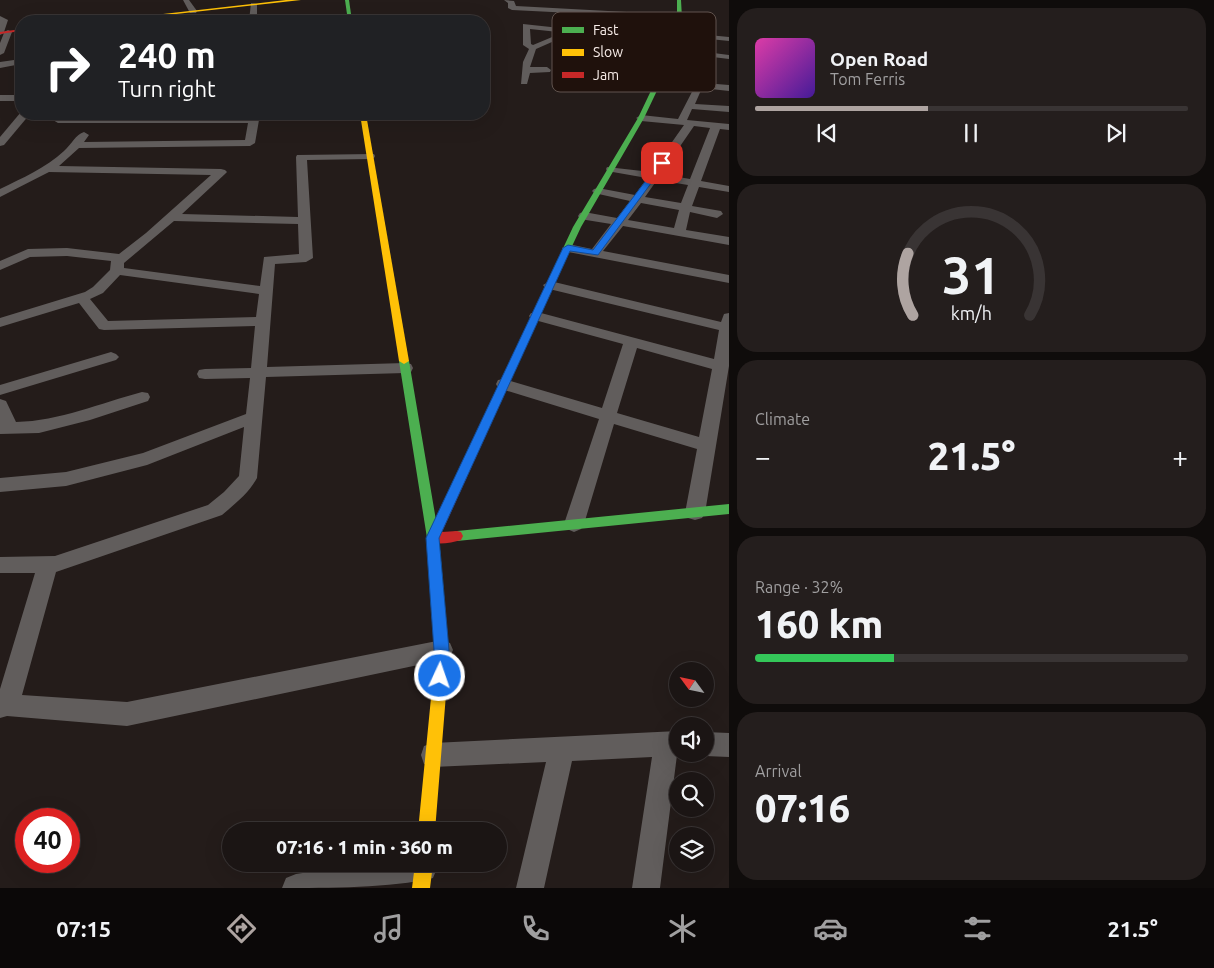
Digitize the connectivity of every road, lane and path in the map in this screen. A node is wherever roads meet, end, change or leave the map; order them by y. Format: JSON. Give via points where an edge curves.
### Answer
{"nodes":[{"id":1,"x":186,"y":0,"type":"edge"},
{"id":2,"x":299,"y":0,"type":"edge"},
{"id":3,"x":347,"y":0,"type":"edge"},
{"id":4,"x":509,"y":0,"type":"edge"},
{"id":5,"x":523,"y":0,"type":"edge"},
{"id":6,"x":286,"y":1,"type":"edge"},
{"id":7,"x":253,"y":4,"type":"junction"},
{"id":8,"x":677,"y":7,"type":"edge"},
{"id":9,"x":193,"y":11,"type":"junction"},
{"id":10,"x":578,"y":11,"type":"joint"},
{"id":11,"x":159,"y":15,"type":"edge"},
{"id":12,"x":252,"y":15,"type":"edge"},
{"id":13,"x":349,"y":15,"type":"edge"},
{"id":14,"x":0,"y":18,"type":"edge"},
{"id":15,"x":552,"y":31,"type":"edge"},
{"id":16,"x":3,"y":32,"type":"edge"},
{"id":17,"x":552,"y":38,"type":"edge"},
{"id":18,"x":729,"y":39,"type":"edge"},
{"id":19,"x":716,"y":40,"type":"edge"},
{"id":20,"x":533,"y":48,"type":"junction"},
{"id":21,"x":716,"y":48,"type":"edge"},
{"id":22,"x":729,"y":50,"type":"edge"},
{"id":23,"x":0,"y":53,"type":"edge"},
{"id":24,"x":716,"y":54,"type":"edge"},
{"id":25,"x":729,"y":58,"type":"edge"},
{"id":26,"x":15,"y":63,"type":"edge"},
{"id":27,"x":0,"y":65,"type":"edge"},
{"id":28,"x":526,"y":70,"type":"junction"},
{"id":29,"x":547,"y":70,"type":"dead end"},
{"id":30,"x":524,"y":82,"type":"dead end"},
{"id":31,"x":716,"y":87,"type":"edge"},
{"id":32,"x":729,"y":88,"type":"edge"},
{"id":33,"x":653,"y":92,"type":"edge"},
{"id":34,"x":696,"y":92,"type":"edge"},
{"id":35,"x":0,"y":98,"type":"edge"},
{"id":36,"x":15,"y":98,"type":"edge"},
{"id":37,"x":689,"y":106,"type":"junction"},
{"id":38,"x":729,"y":109,"type":"edge"},
{"id":39,"x":641,"y":118,"type":"junction"},
{"id":40,"x":20,"y":120,"type":"edge"},
{"id":41,"x":94,"y":120,"type":"edge"},
{"id":42,"x":254,"y":120,"type":"edge"},
{"id":43,"x":364,"y":120,"type":"edge"},
{"id":44,"x":686,"y":123,"type":"junction"},
{"id":45,"x":716,"y":126,"type":"junction"},
{"id":46,"x":729,"y":127,"type":"edge"},
{"id":47,"x":0,"y":144,"type":"edge"},
{"id":48,"x":78,"y":145,"type":"junction"},
{"id":49,"x":370,"y":156,"type":"junction"},
{"id":50,"x":47,"y":168,"type":"junction"},
{"id":51,"x":611,"y":169,"type":"junction"},
{"id":52,"x":653,"y":177,"type":"junction"},
{"id":53,"x":0,"y":181,"type":"edge"},
{"id":54,"x":25,"y":181,"type":"junction"},
{"id":55,"x":694,"y":183,"type":"junction"},
{"id":56,"x":729,"y":189,"type":"edge"},
{"id":57,"x":598,"y":191,"type":"junction"},
{"id":58,"x":0,"y":194,"type":"edge"},
{"id":59,"x":638,"y":198,"type":"junction"},
{"id":60,"x":685,"y":208,"type":"junction"},
{"id":61,"x":718,"y":214,"type":"dead end"},
{"id":62,"x":171,"y":216,"type":"junction"},
{"id":63,"x":584,"y":216,"type":"junction"},
{"id":64,"x":304,"y":221,"type":"junction"},
{"id":65,"x":620,"y":222,"type":"junction"},
{"id":66,"x":679,"y":232,"type":"junction"},
{"id":67,"x":729,"y":241,"type":"edge"},
{"id":68,"x":568,"y":248,"type":"junction"},
{"id":69,"x":595,"y":253,"type":"junction"},
{"id":70,"x":123,"y":258,"type":"junction"},
{"id":71,"x":0,"y":266,"type":"edge"},
{"id":72,"x":117,"y":271,"type":"junction"},
{"id":73,"x":729,"y":280,"type":"edge"},
{"id":74,"x":550,"y":286,"type":"junction"},
{"id":75,"x":266,"y":290,"type":"junction"},
{"id":76,"x":82,"y":298,"type":"junction"},
{"id":77,"x":536,"y":316,"type":"junction"},
{"id":78,"x":263,"y":321,"type":"junction"},
{"id":79,"x":0,"y":322,"type":"edge"},
{"id":80,"x":728,"y":324,"type":"edge"},
{"id":81,"x":631,"y":343,"type":"junction"},
{"id":82,"x":111,"y":357,"type":"dead end"},
{"id":83,"x":721,"y":366,"type":"junction"},
{"id":84,"x":405,"y":368,"type":"junction"},
{"id":85,"x":258,"y":372,"type":"junction"},
{"id":86,"x":205,"y":374,"type":"dead end"},
{"id":87,"x":504,"y":384,"type":"junction"},
{"id":88,"x":0,"y":390,"type":"edge"},
{"id":89,"x":142,"y":397,"type":"dead end"},
{"id":90,"x":0,"y":405,"type":"edge"},
{"id":91,"x":608,"y":415,"type":"junction"},
{"id":92,"x":254,"y":417,"type":"junction"},
{"id":93,"x":5,"y":428,"type":"edge"},
{"id":94,"x":707,"y":446,"type":"junction"},
{"id":95,"x":0,"y":485,"type":"edge"},
{"id":96,"x":729,"y":509,"type":"edge"},
{"id":97,"x":696,"y":513,"type":"junction"},
{"id":98,"x":574,"y":524,"type":"junction"},
{"id":99,"x":433,"y":538,"type":"junction"},
{"id":100,"x":48,"y":564,"type":"junction"},
{"id":101,"x":0,"y":565,"type":"edge"},
{"id":102,"x":442,"y":650,"type":"junction"},
{"id":103,"x":4,"y":706,"type":"edge"},
{"id":104,"x":669,"y":743,"type":"edge"},
{"id":105,"x":714,"y":744,"type":"edge"},
{"id":106,"x":729,"y":745,"type":"edge"},
{"id":107,"x":562,"y":748,"type":"junction"},
{"id":108,"x":433,"y":755,"type":"junction"},
{"id":109,"x":669,"y":760,"type":"edge"},
{"id":110,"x":427,"y":822,"type":"edge"},
{"id":111,"x":423,"y":873,"type":"edge"},
{"id":112,"x":296,"y":888,"type":"edge"},
{"id":113,"x":530,"y":888,"type":"edge"},
{"id":114,"x":646,"y":888,"type":"edge"}],
"edges":[{"from":1,"to":9,"type":"street"},
{"from":2,"to":6,"type":"main road"},
{"from":3,"to":13,"type":"main road"},
{"from":4,"to":5,"type":"street"},
{"from":4,"to":10,"type":"street","via":[[512,8]]},
{"from":6,"to":7,"type":"main road"},
{"from":7,"to":9,"type":"main road"},
{"from":7,"to":12,"type":"street"},
{"from":8,"to":10,"type":"street"},
{"from":9,"to":11,"type":"main road"},
{"from":14,"to":16,"type":"street","via":[[4,20]]},
{"from":15,"to":20,"type":"street","via":[[526,26],[527,45]]},
{"from":16,"to":23,"type":"street"},
{"from":17,"to":20,"type":"street"},
{"from":18,"to":19,"type":"street"},
{"from":20,"to":28,"type":"street"},
{"from":21,"to":22,"type":"street"},
{"from":24,"to":25,"type":"street"},
{"from":26,"to":27,"type":"street"},
{"from":28,"to":29,"type":"street"},
{"from":28,"to":30,"type":"street"},
{"from":31,"to":32,"type":"street"},
{"from":33,"to":39,"type":"main road"},
{"from":34,"to":37,"type":"street"},
{"from":35,"to":36,"type":"street"},
{"from":37,"to":38,"type":"street"},
{"from":37,"to":44,"type":"street"},
{"from":39,"to":44,"type":"street"},
{"from":39,"to":51,"type":"main road"},
{"from":40,"to":47,"type":"street"},
{"from":41,"to":48,"type":"street"},
{"from":42,"to":48,"type":"street","via":[[250,142]]},
{"from":43,"to":49,"type":"main road"},
{"from":44,"to":45,"type":"street"},
{"from":44,"to":52,"type":"street"},
{"from":45,"to":46,"type":"street"},
{"from":45,"to":55,"type":"street"},
{"from":48,"to":50,"type":"street"},
{"from":49,"to":64,"type":"street","via":[[301,157]]},
{"from":49,"to":84,"type":"main road"},
{"from":50,"to":54,"type":"street"},
{"from":50,"to":62,"type":"street","via":[[221,172]]},
{"from":51,"to":52,"type":"street"},
{"from":51,"to":57,"type":"main road"},
{"from":52,"to":55,"type":"street"},
{"from":52,"to":59,"type":"street"},
{"from":53,"to":54,"type":"street"},
{"from":54,"to":58,"type":"street"},
{"from":55,"to":56,"type":"street"},
{"from":55,"to":60,"type":"street"},
{"from":57,"to":59,"type":"street"},
{"from":57,"to":63,"type":"main road"},
{"from":59,"to":60,"type":"street"},
{"from":59,"to":65,"type":"street"},
{"from":60,"to":61,"type":"street"},
{"from":60,"to":66,"type":"street"},
{"from":62,"to":64,"type":"street"},
{"from":62,"to":70,"type":"street"},
{"from":63,"to":65,"type":"street"},
{"from":63,"to":68,"type":"main road"},
{"from":64,"to":75,"type":"street","via":[[306,258],[269,260]]},
{"from":65,"to":66,"type":"street"},
{"from":65,"to":69,"type":"street"},
{"from":66,"to":67,"type":"street"},
{"from":68,"to":69,"type":"street"},
{"from":68,"to":74,"type":"main road"},
{"from":69,"to":73,"type":"street"},
{"from":70,"to":71,"type":"street","via":[[66,252],[28,254]]},
{"from":70,"to":72,"type":"street","via":[[117,262]]},
{"from":72,"to":75,"type":"street"},
{"from":72,"to":76,"type":"street","via":[[98,290]]},
{"from":74,"to":77,"type":"main road"},
{"from":74,"to":80,"type":"street"},
{"from":75,"to":78,"type":"street"},
{"from":76,"to":78,"type":"street","via":[[104,326]]},
{"from":76,"to":79,"type":"street"},
{"from":77,"to":81,"type":"street"},
{"from":77,"to":87,"type":"main road"},
{"from":78,"to":85,"type":"street"},
{"from":80,"to":83,"type":"street"},
{"from":81,"to":83,"type":"street"},
{"from":81,"to":91,"type":"street"},
{"from":82,"to":88,"type":"street"},
{"from":83,"to":94,"type":"street"},
{"from":84,"to":85,"type":"street"},
{"from":84,"to":99,"type":"main road"},
{"from":85,"to":86,"type":"street"},
{"from":85,"to":92,"type":"street"},
{"from":87,"to":91,"type":"street"},
{"from":87,"to":99,"type":"main road"},
{"from":89,"to":93,"type":"street","via":[[39,427]]},
{"from":90,"to":93,"type":"street"},
{"from":91,"to":94,"type":"street"},
{"from":91,"to":98,"type":"street"},
{"from":92,"to":95,"type":"street","via":[[147,459],[66,479]]},
{"from":92,"to":100,"type":"street","via":[[248,478],[215,510]]},
{"from":94,"to":97,"type":"street"},
{"from":96,"to":97,"type":"main road"},
{"from":97,"to":98,"type":"main road"},
{"from":98,"to":99,"type":"main road"},
{"from":99,"to":102,"type":"main road"},
{"from":100,"to":101,"type":"street"},
{"from":100,"to":103,"type":"street"},
{"from":102,"to":103,"type":"street","via":[[127,714]]},
{"from":102,"to":108,"type":"main road"},
{"from":104,"to":107,"type":"street"},
{"from":105,"to":106,"type":"street"},
{"from":107,"to":108,"type":"street"},
{"from":107,"to":113,"type":"street"},
{"from":108,"to":110,"type":"main road"},
{"from":109,"to":114,"type":"street"},
{"from":111,"to":112,"type":"street"}]}
